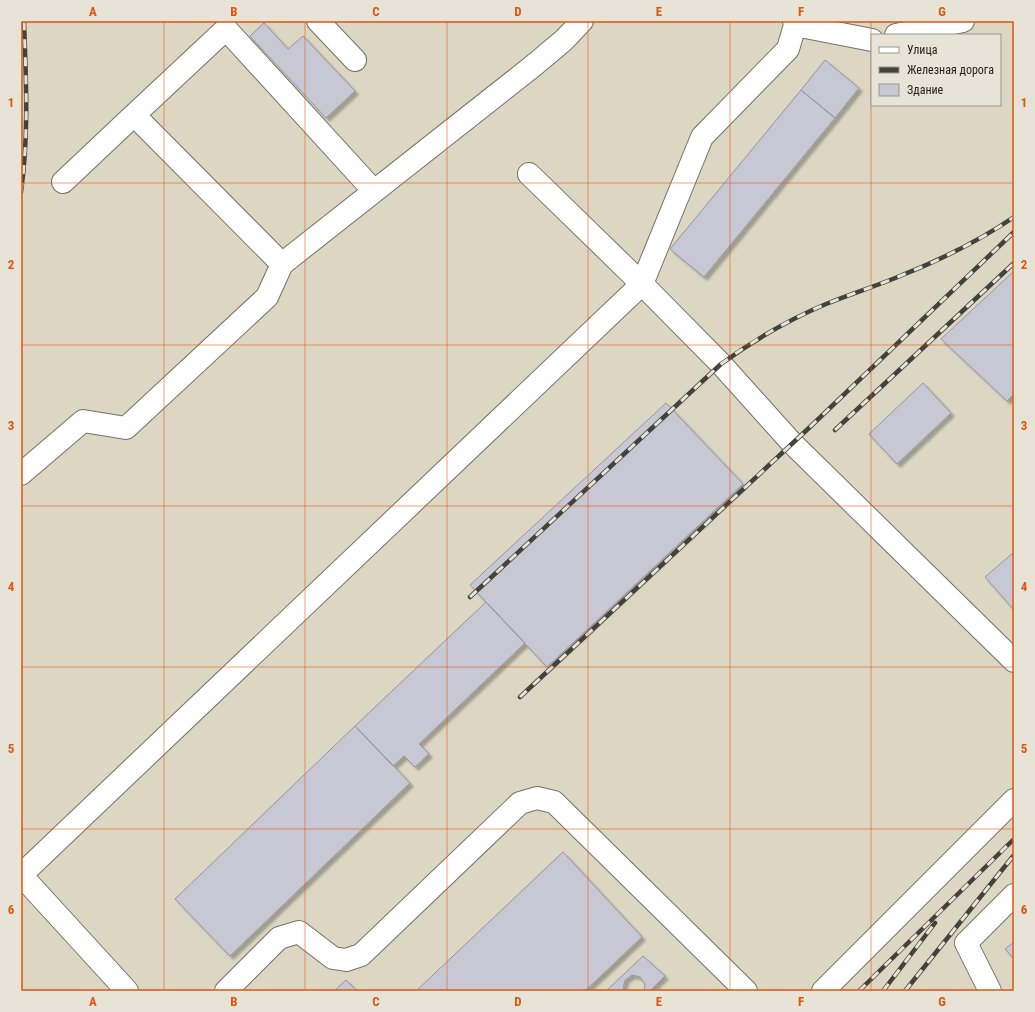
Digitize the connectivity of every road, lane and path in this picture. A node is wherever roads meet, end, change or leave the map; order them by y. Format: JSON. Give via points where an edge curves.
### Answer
{"nodes":[{"id":1,"x":318,"y":21,"type":"edge"},
{"id":2,"x":582,"y":21,"type":"edge"},
{"id":3,"x":963,"y":21,"type":"edge"},
{"id":4,"x":794,"y":23,"type":"edge"},
{"id":5,"x":901,"y":34,"type":"edge"},
{"id":6,"x":871,"y":40,"type":"edge"},
{"id":7,"x":355,"y":60,"type":"dead end"},
{"id":8,"x":134,"y":115,"type":"junction"},
{"id":9,"x":529,"y":174,"type":"dead end"},
{"id":10,"x":63,"y":182,"type":"dead end"},
{"id":11,"x":374,"y":191,"type":"junction"},
{"id":12,"x":282,"y":264,"type":"junction"},
{"id":13,"x":642,"y":284,"type":"junction"},
{"id":14,"x":21,"y":474,"type":"edge"},
{"id":15,"x":1014,"y":661,"type":"edge"},
{"id":16,"x":1014,"y":800,"type":"edge"},
{"id":17,"x":1014,"y":896,"type":"edge"},
{"id":18,"x":127,"y":991,"type":"edge"},
{"id":19,"x":226,"y":991,"type":"edge"},
{"id":20,"x":746,"y":991,"type":"edge"},
{"id":21,"x":823,"y":991,"type":"edge"},
{"id":22,"x":990,"y":991,"type":"edge"}],
"edges":[{"from":1,"to":7,"type":"lane"},
{"from":2,"to":11,"type":"lane","via":[[533,66]]},
{"from":3,"to":5,"type":"lane"},
{"from":4,"to":6,"type":"lane"},
{"from":4,"to":13,"type":"lane","via":[[788,49],[702,137]]},
{"from":8,"to":10,"type":"lane"},
{"from":8,"to":11,"type":"lane","via":[[226,29]]},
{"from":8,"to":12,"type":"lane"},
{"from":9,"to":13,"type":"lane"},
{"from":11,"to":12,"type":"lane"},
{"from":12,"to":14,"type":"lane","via":[[267,297],[126,428],[83,421]]},
{"from":13,"to":15,"type":"lane","via":[[721,364],[792,443]]},
{"from":13,"to":18,"type":"lane","via":[[21,875]]},
{"from":16,"to":21,"type":"lane"},
{"from":17,"to":22,"type":"lane","via":[[966,943]]},
{"from":19,"to":20,"type":"lane","via":[[279,938],[299,932],[333,958],[346,960],[361,955],[520,803],[537,798],[554,802]]}]}
